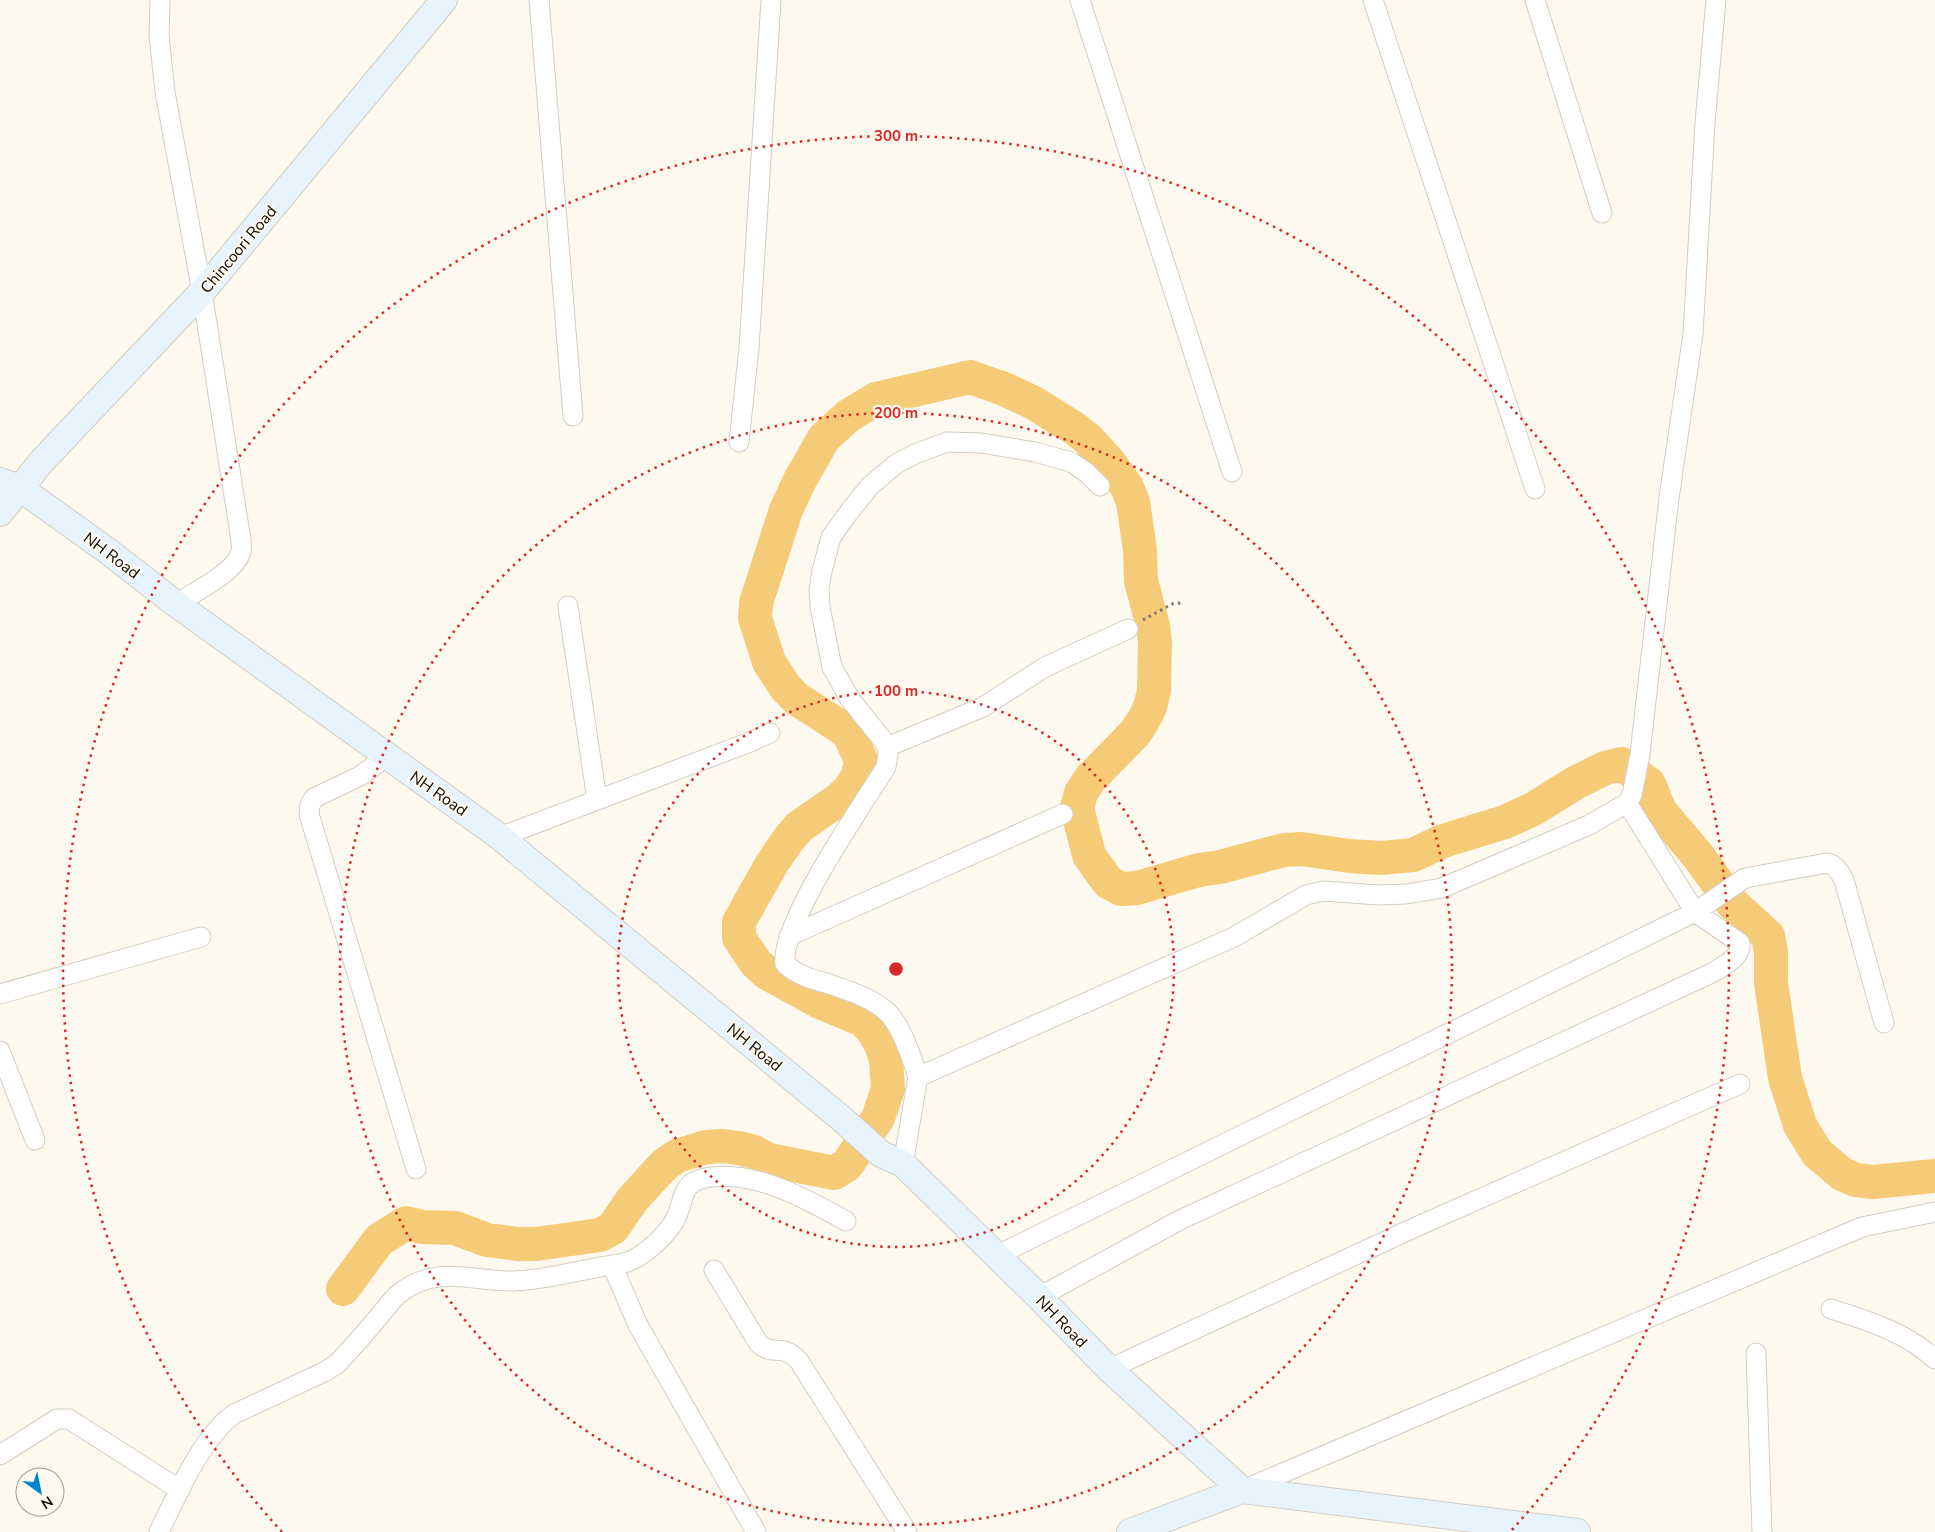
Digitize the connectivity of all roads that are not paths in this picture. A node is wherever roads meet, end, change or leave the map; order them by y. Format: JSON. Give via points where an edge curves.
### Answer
{"nodes":[{"id":1,"x":160,"y":0,"type":"edge"},
{"id":2,"x":444,"y":0,"type":"edge"},
{"id":3,"x":539,"y":0,"type":"edge"},
{"id":4,"x":771,"y":0,"type":"edge"},
{"id":5,"x":1080,"y":0,"type":"edge"},
{"id":6,"x":1373,"y":0,"type":"edge"},
{"id":7,"x":1535,"y":0,"type":"edge"},
{"id":8,"x":1716,"y":0,"type":"edge"},
{"id":9,"x":1602,"y":213,"type":"dead end"},
{"id":10,"x":202,"y":292,"type":"junction"},
{"id":11,"x":573,"y":416,"type":"dead end"},
{"id":12,"x":739,"y":442,"type":"dead end"},
{"id":13,"x":1232,"y":472,"type":"dead end"},
{"id":14,"x":10,"y":485,"type":"edge"},
{"id":15,"x":1100,"y":486,"type":"dead end"},
{"id":16,"x":1535,"y":489,"type":"dead end"},
{"id":17,"x":0,"y":512,"type":"edge"},
{"id":18,"x":176,"y":604,"type":"junction"},
{"id":19,"x":568,"y":606,"type":"dead end"},
{"id":20,"x":1128,"y":629,"type":"road end"},
{"id":21,"x":770,"y":733,"type":"dead end"},
{"id":22,"x":887,"y":747,"type":"junction"},
{"id":23,"x":386,"y":756,"type":"junction"},
{"id":24,"x":1629,"y":799,"type":"junction"},
{"id":25,"x":597,"y":800,"type":"junction"},
{"id":26,"x":1063,"y":814,"type":"dead end"},
{"id":27,"x":500,"y":837,"type":"junction"},
{"id":28,"x":1703,"y":907,"type":"junction"},
{"id":29,"x":789,"y":936,"type":"junction"},
{"id":30,"x":201,"y":937,"type":"dead end"},
{"id":31,"x":0,"y":994,"type":"edge"},
{"id":32,"x":1884,"y":1023,"type":"dead end"},
{"id":33,"x":0,"y":1051,"type":"edge"},
{"id":34,"x":918,"y":1076,"type":"junction"},
{"id":35,"x":1740,"y":1084,"type":"dead end"},
{"id":36,"x":35,"y":1140,"type":"dead end"},
{"id":37,"x":892,"y":1159,"type":"junction"},
{"id":38,"x":416,"y":1169,"type":"dead end"},
{"id":39,"x":1935,"y":1212,"type":"edge"},
{"id":40,"x":846,"y":1221,"type":"dead end"},
{"id":41,"x":996,"y":1256,"type":"junction"},
{"id":42,"x":612,"y":1264,"type":"junction"},
{"id":43,"x":714,"y":1270,"type":"dead end"},
{"id":44,"x":1039,"y":1297,"type":"junction"},
{"id":45,"x":1831,"y":1310,"type":"dead end"},
{"id":46,"x":1756,"y":1353,"type":"dead end"},
{"id":47,"x":1935,"y":1359,"type":"edge"},
{"id":48,"x":1109,"y":1369,"type":"junction"},
{"id":49,"x":0,"y":1454,"type":"edge"},
{"id":50,"x":180,"y":1490,"type":"junction"},
{"id":51,"x":1242,"y":1490,"type":"junction"},
{"id":52,"x":1562,"y":1531,"type":"edge"},
{"id":53,"x":158,"y":1532,"type":"edge"},
{"id":54,"x":756,"y":1532,"type":"edge"},
{"id":55,"x":907,"y":1532,"type":"edge"},
{"id":56,"x":1130,"y":1532,"type":"edge"},
{"id":57,"x":1762,"y":1532,"type":"edge"}],
"edges":[{"from":1,"to":10,"type":"street","via":[[159,35],[165,92]]},
{"from":2,"to":10,"type":"main road","name":"Chincoori Road"},
{"from":3,"to":11,"type":"street"},
{"from":4,"to":12,"type":"street","via":[[749,348]]},
{"from":5,"to":13,"type":"street"},
{"from":6,"to":16,"type":"street"},
{"from":7,"to":9,"type":"street"},
{"from":8,"to":24,"type":"street","via":[[1705,123],[1693,334],[1669,498],[1640,754]]},
{"from":10,"to":14,"type":"main road","name":"Chincoori Road","via":[[42,461]]},
{"from":10,"to":18,"type":"street","via":[[242,540],[234,564]]},
{"from":14,"to":17,"type":"main road","name":"Chincoori Road"},
{"from":14,"to":18,"type":"main road","name":"NH Road","via":[[109,552]]},
{"from":15,"to":22,"type":"street","via":[[1071,462],[981,443],[948,442],[896,464],[870,486],[831,537],[819,590],[820,607],[832,667],[850,699]]},
{"from":18,"to":23,"type":"main road","name":"NH Road"},
{"from":19,"to":25,"type":"street"},
{"from":20,"to":22,"type":"street","via":[[1045,667],[983,707]]},
{"from":21,"to":25,"type":"street"},
{"from":22,"to":29,"type":"street","via":[[886,767],[811,890]]},
{"from":23,"to":27,"type":"main road","name":"NH Road"},
{"from":23,"to":38,"type":"street","via":[[360,776],[314,798],[309,814]]},
{"from":24,"to":28,"type":"street","via":[[1647,838]]},
{"from":24,"to":34,"type":"street","via":[[1589,825],[1442,888],[1406,894],[1323,891],[1306,895],[1234,937]]},
{"from":25,"to":27,"type":"street"},
{"from":26,"to":29,"type":"street"},
{"from":27,"to":37,"type":"main road","name":"NH Road"},
{"from":28,"to":32,"type":"street","via":[[1745,878],[1833,864],[1844,880]]},
{"from":28,"to":41,"type":"street"},
{"from":28,"to":44,"type":"street","via":[[1740,943],[1738,955],[1714,972],[1180,1220]]},
{"from":29,"to":34,"type":"street","via":[[785,964],[800,975],[852,992],[886,1011],[904,1040]]},
{"from":30,"to":31,"type":"street"},
{"from":33,"to":36,"type":"street"},
{"from":34,"to":37,"type":"street"},
{"from":35,"to":48,"type":"street","via":[[1409,1230]]},
{"from":37,"to":41,"type":"main road","name":"NH Road"},
{"from":39,"to":51,"type":"street","via":[[1862,1227]]},
{"from":40,"to":42,"type":"street","via":[[785,1190],[734,1176],[710,1177],[696,1181],[683,1192],[676,1219],[651,1247],[629,1262]]},
{"from":41,"to":44,"type":"main road","name":"NH Road"},
{"from":42,"to":50,"type":"street","via":[[513,1281],[437,1276],[410,1286],[399,1293],[338,1363],[226,1420],[208,1440]]},
{"from":42,"to":54,"type":"street","via":[[638,1324]]},
{"from":43,"to":55,"type":"street","via":[[759,1344],[764,1349],[789,1351],[799,1361]]},
{"from":44,"to":48,"type":"main road","name":"NH Road"},
{"from":45,"to":47,"type":"street","via":[[1873,1322],[1902,1335]]},
{"from":46,"to":57,"type":"street"},
{"from":48,"to":51,"type":"main road","name":"NH Road"},
{"from":49,"to":50,"type":"street","via":[[57,1419],[70,1419]]},
{"from":50,"to":53,"type":"street"},
{"from":51,"to":52,"type":"main road"},
{"from":51,"to":56,"type":"main road"}]}
